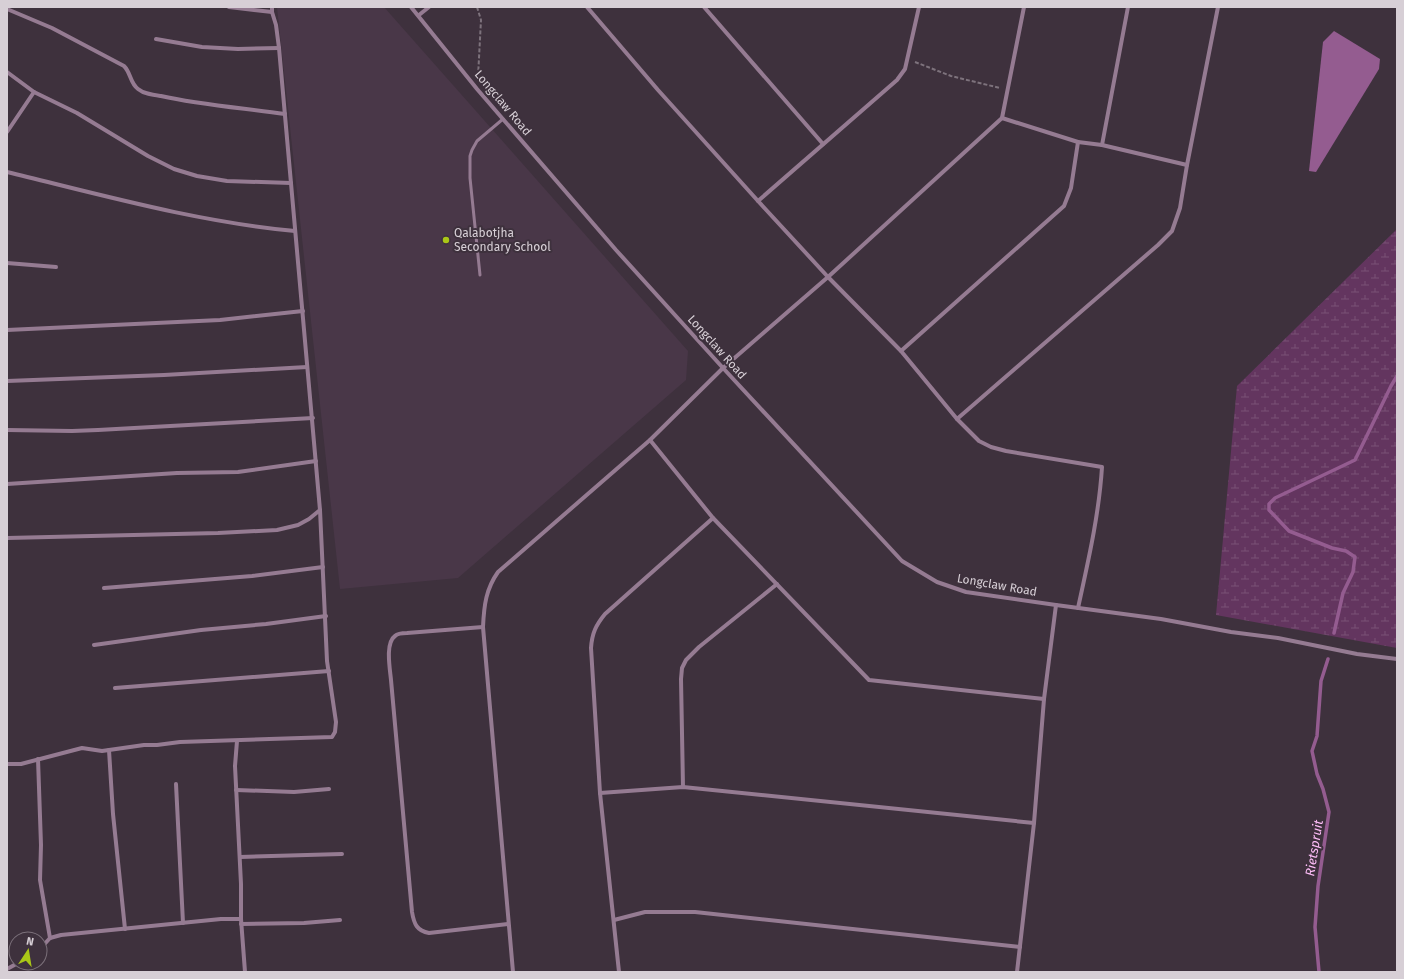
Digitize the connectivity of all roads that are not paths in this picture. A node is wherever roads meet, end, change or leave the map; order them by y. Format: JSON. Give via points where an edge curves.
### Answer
{"nodes":[{"id":1,"x":229,"y":7,"type":"edge"},
{"id":2,"x":272,"y":7,"type":"edge"},
{"id":3,"x":412,"y":7,"type":"edge"},
{"id":4,"x":429,"y":7,"type":"edge"},
{"id":5,"x":587,"y":7,"type":"edge"},
{"id":6,"x":704,"y":7,"type":"edge"},
{"id":7,"x":919,"y":7,"type":"edge"},
{"id":8,"x":1024,"y":7,"type":"edge"},
{"id":9,"x":1128,"y":7,"type":"edge"},
{"id":10,"x":1218,"y":7,"type":"edge"},
{"id":11,"x":7,"y":9,"type":"edge"},
{"id":12,"x":272,"y":12,"type":"junction"},
{"id":13,"x":419,"y":15,"type":"junction"},
{"id":14,"x":156,"y":39,"type":"dead end"},
{"id":15,"x":279,"y":48,"type":"junction"},
{"id":16,"x":7,"y":72,"type":"edge"},
{"id":17,"x":34,"y":92,"type":"junction"},
{"id":18,"x":285,"y":114,"type":"junction"},
{"id":19,"x":1002,"y":118,"type":"junction"},
{"id":20,"x":503,"y":119,"type":"junction"},
{"id":21,"x":7,"y":132,"type":"edge"},
{"id":22,"x":1078,"y":142,"type":"junction"},
{"id":23,"x":823,"y":144,"type":"junction"},
{"id":24,"x":1102,"y":145,"type":"junction"},
{"id":25,"x":1187,"y":165,"type":"junction"},
{"id":26,"x":7,"y":172,"type":"edge"},
{"id":27,"x":291,"y":183,"type":"junction"},
{"id":28,"x":758,"y":201,"type":"junction"},
{"id":29,"x":295,"y":231,"type":"junction"},
{"id":30,"x":7,"y":263,"type":"edge"},
{"id":31,"x":56,"y":267,"type":"dead end"},
{"id":32,"x":480,"y":275,"type":"dead end"},
{"id":33,"x":828,"y":277,"type":"junction"},
{"id":34,"x":303,"y":311,"type":"junction"},
{"id":35,"x":7,"y":330,"type":"edge"},
{"id":36,"x":901,"y":351,"type":"junction"},
{"id":37,"x":307,"y":367,"type":"junction"},
{"id":38,"x":722,"y":368,"type":"junction"},
{"id":39,"x":7,"y":381,"type":"edge"},
{"id":40,"x":313,"y":418,"type":"junction"},
{"id":41,"x":957,"y":419,"type":"junction"},
{"id":42,"x":7,"y":430,"type":"edge"},
{"id":43,"x":650,"y":440,"type":"junction"},
{"id":44,"x":316,"y":461,"type":"junction"},
{"id":45,"x":7,"y":484,"type":"edge"},
{"id":46,"x":320,"y":510,"type":"junction"},
{"id":47,"x":713,"y":518,"type":"junction"},
{"id":48,"x":7,"y":538,"type":"edge"},
{"id":49,"x":323,"y":567,"type":"junction"},
{"id":50,"x":777,"y":584,"type":"junction"},
{"id":51,"x":104,"y":588,"type":"dead end"},
{"id":52,"x":1056,"y":605,"type":"junction"},
{"id":53,"x":1078,"y":608,"type":"junction"},
{"id":54,"x":326,"y":616,"type":"junction"},
{"id":55,"x":482,"y":627,"type":"junction"},
{"id":56,"x":94,"y":645,"type":"dead end"},
{"id":57,"x":1397,"y":659,"type":"edge"},
{"id":58,"x":329,"y":671,"type":"junction"},
{"id":59,"x":115,"y":688,"type":"dead end"},
{"id":60,"x":1044,"y":699,"type":"junction"},
{"id":61,"x":237,"y":741,"type":"junction"},
{"id":62,"x":109,"y":750,"type":"junction"},
{"id":63,"x":38,"y":759,"type":"junction"},
{"id":64,"x":7,"y":764,"type":"edge"},
{"id":65,"x":176,"y":784,"type":"dead end"},
{"id":66,"x":683,"y":787,"type":"junction"},
{"id":67,"x":329,"y":789,"type":"dead end"},
{"id":68,"x":236,"y":790,"type":"junction"},
{"id":69,"x":600,"y":793,"type":"junction"},
{"id":70,"x":1034,"y":823,"type":"junction"},
{"id":71,"x":342,"y":854,"type":"dead end"},
{"id":72,"x":240,"y":858,"type":"junction"},
{"id":73,"x":340,"y":920,"type":"dead end"},
{"id":74,"x":614,"y":920,"type":"junction"},
{"id":75,"x":241,"y":921,"type":"junction"},
{"id":76,"x":183,"y":923,"type":"junction"},
{"id":77,"x":508,"y":924,"type":"junction"},
{"id":78,"x":125,"y":929,"type":"junction"},
{"id":79,"x":50,"y":938,"type":"joint"},
{"id":80,"x":1020,"y":946,"type":"junction"},
{"id":81,"x":245,"y":972,"type":"edge"},
{"id":82,"x":513,"y":972,"type":"edge"},
{"id":83,"x":619,"y":972,"type":"edge"},
{"id":84,"x":1017,"y":972,"type":"edge"}],
"edges":[{"from":1,"to":12,"type":"street"},
{"from":2,"to":12,"type":"street"},
{"from":3,"to":13,"type":"street","name":"Longclaw Road"},
{"from":4,"to":13,"type":"street"},
{"from":5,"to":28,"type":"street"},
{"from":6,"to":23,"type":"street"},
{"from":7,"to":23,"type":"street","via":[[905,69],[897,80]]},
{"from":8,"to":19,"type":"street"},
{"from":9,"to":24,"type":"street"},
{"from":10,"to":25,"type":"street"},
{"from":11,"to":18,"type":"street","via":[[52,28],[124,66],[138,90],[178,100]]},
{"from":12,"to":15,"type":"street"},
{"from":13,"to":20,"type":"street","name":"Longclaw Road"},
{"from":14,"to":15,"type":"street","via":[[202,47]]},
{"from":15,"to":18,"type":"street"},
{"from":16,"to":17,"type":"street"},
{"from":17,"to":21,"type":"street"},
{"from":17,"to":27,"type":"street","via":[[174,169],[228,181]]},
{"from":18,"to":27,"type":"street"},
{"from":19,"to":22,"type":"street"},
{"from":19,"to":33,"type":"street"},
{"from":20,"to":32,"type":"lane","via":[[477,142],[470,156]]},
{"from":20,"to":38,"type":"street","name":"Longclaw Road"},
{"from":22,"to":24,"type":"street"},
{"from":22,"to":36,"type":"street","via":[[1071,188],[1064,206]]},
{"from":23,"to":28,"type":"street"},
{"from":24,"to":25,"type":"street"},
{"from":25,"to":41,"type":"street","via":[[1180,208],[1172,231],[1158,246]]},
{"from":26,"to":29,"type":"street","via":[[205,218]]},
{"from":27,"to":29,"type":"street"},
{"from":28,"to":33,"type":"street"},
{"from":29,"to":34,"type":"street"},
{"from":30,"to":31,"type":"street"},
{"from":33,"to":36,"type":"street"},
{"from":33,"to":38,"type":"street"},
{"from":34,"to":35,"type":"street","via":[[220,320]]},
{"from":34,"to":37,"type":"street"},
{"from":36,"to":41,"type":"street"},
{"from":37,"to":39,"type":"street"},
{"from":37,"to":40,"type":"street"},
{"from":38,"to":43,"type":"street"},
{"from":38,"to":52,"type":"street","name":"Longclaw Road","via":[[902,561],[937,582],[966,592]]},
{"from":40,"to":42,"type":"street","via":[[98,430]]},
{"from":40,"to":44,"type":"street"},
{"from":41,"to":53,"type":"street","via":[[979,441],[990,447],[1102,467],[1093,537]]},
{"from":43,"to":47,"type":"street"},
{"from":43,"to":55,"type":"street","via":[[498,572],[486,598]]},
{"from":44,"to":45,"type":"street","via":[[238,472],[177,473]]},
{"from":44,"to":46,"type":"street"},
{"from":46,"to":48,"type":"street","via":[[298,525],[277,530]]},
{"from":46,"to":49,"type":"street"},
{"from":47,"to":50,"type":"street"},
{"from":47,"to":69,"type":"street","via":[[606,614],[594,628],[591,648]]},
{"from":49,"to":51,"type":"street","via":[[252,576]]},
{"from":49,"to":54,"type":"street"},
{"from":50,"to":60,"type":"street","via":[[869,680]]},
{"from":50,"to":66,"type":"street","via":[[699,647],[682,668]]},
{"from":52,"to":53,"type":"street","name":"Longclaw Road"},
{"from":52,"to":60,"type":"street"},
{"from":53,"to":57,"type":"street","name":"Longclaw Road","via":[[1161,619]]},
{"from":54,"to":56,"type":"street"},
{"from":54,"to":58,"type":"street"},
{"from":55,"to":77,"type":"street"},
{"from":55,"to":77,"type":"street","via":[[396,635],[388,647],[415,925],[429,933]]},
{"from":58,"to":59,"type":"street"},
{"from":58,"to":61,"type":"street","via":[[336,722],[332,737]]},
{"from":60,"to":70,"type":"street"},
{"from":61,"to":62,"type":"street","via":[[180,742]]},
{"from":61,"to":68,"type":"street"},
{"from":62,"to":63,"type":"street","via":[[82,748]]},
{"from":62,"to":78,"type":"street"},
{"from":63,"to":64,"type":"street","via":[[21,764]]},
{"from":63,"to":79,"type":"street","via":[[40,880]]},
{"from":65,"to":76,"type":"street"},
{"from":66,"to":69,"type":"street"},
{"from":66,"to":70,"type":"street"},
{"from":67,"to":68,"type":"street","via":[[294,792]]},
{"from":68,"to":72,"type":"street"},
{"from":69,"to":74,"type":"street"},
{"from":70,"to":80,"type":"street"},
{"from":71,"to":72,"type":"street"},
{"from":72,"to":75,"type":"street"},
{"from":73,"to":75,"type":"street","via":[[304,923]]},
{"from":74,"to":80,"type":"street","via":[[645,912],[695,912]]},
{"from":74,"to":83,"type":"street"},
{"from":75,"to":76,"type":"street","via":[[220,919]]},
{"from":75,"to":81,"type":"street"},
{"from":76,"to":78,"type":"street"},
{"from":77,"to":82,"type":"street"},
{"from":78,"to":79,"type":"street"},
{"from":80,"to":84,"type":"street"}]}
